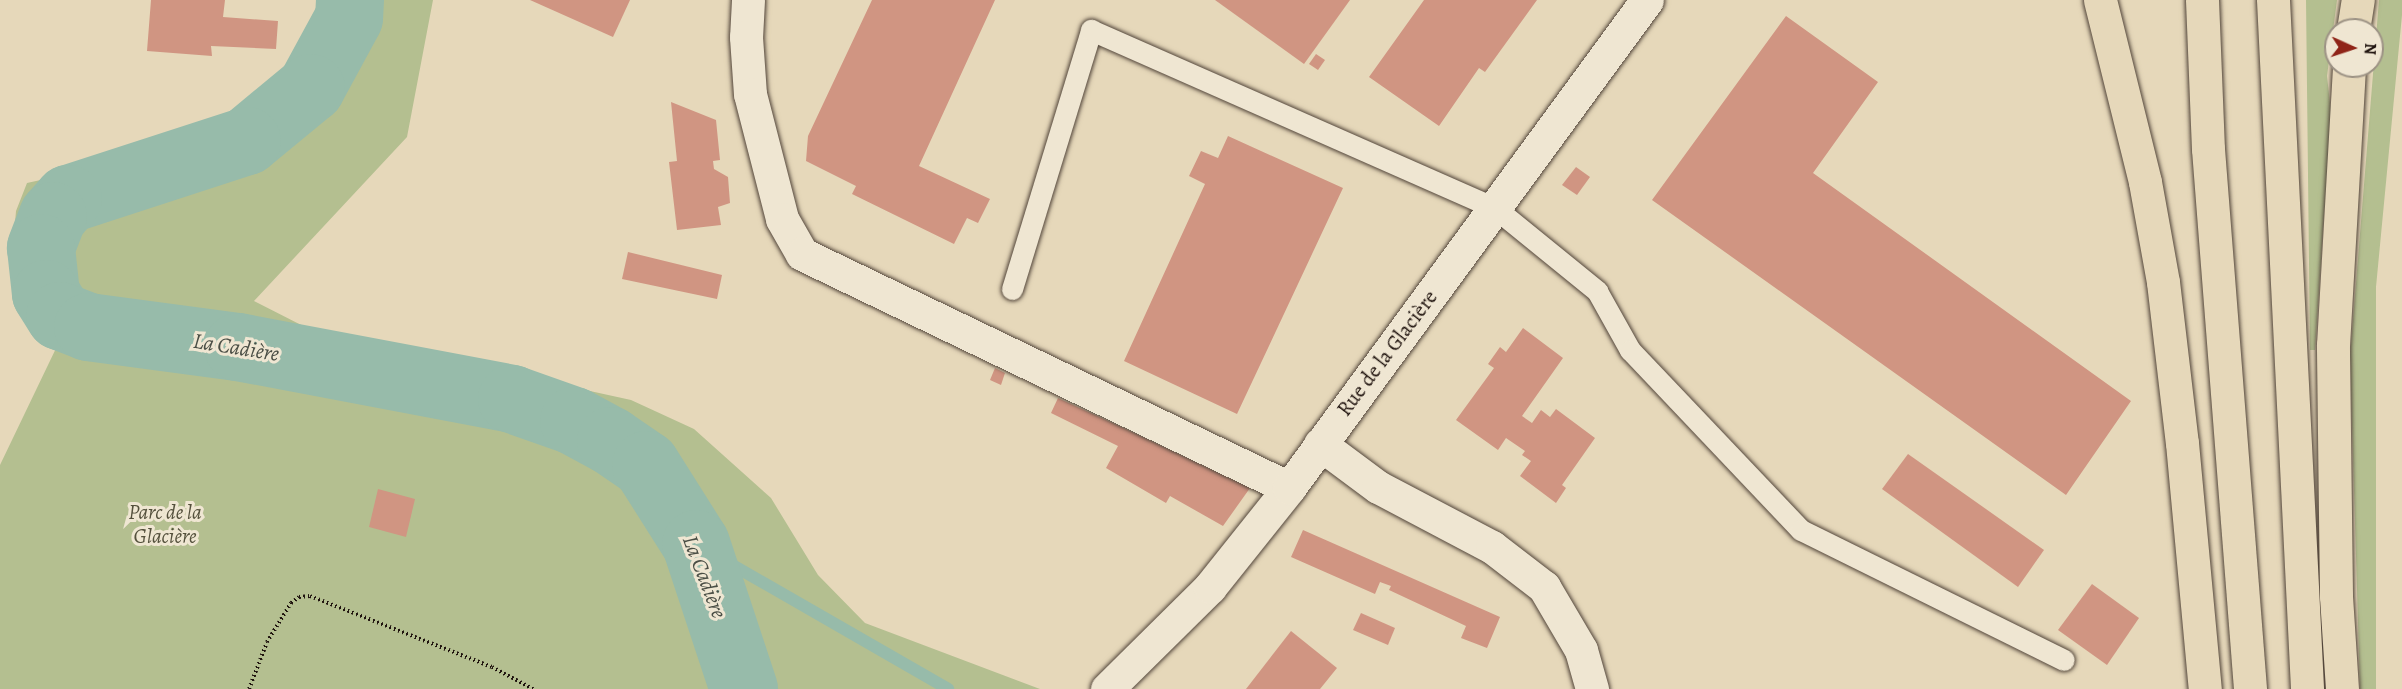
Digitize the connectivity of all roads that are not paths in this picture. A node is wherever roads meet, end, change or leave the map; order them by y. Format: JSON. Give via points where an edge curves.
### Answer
{"nodes":[{"id":1,"x":748,"y":0,"type":"edge"},
{"id":2,"x":1647,"y":0,"type":"edge"},
{"id":3,"x":2100,"y":0,"type":"edge"},
{"id":4,"x":2202,"y":0,"type":"edge"},
{"id":5,"x":2273,"y":0,"type":"edge"},
{"id":6,"x":2358,"y":0,"type":"edge"},
{"id":7,"x":2355,"y":18,"type":"edge"},
{"id":8,"x":2348,"y":78,"type":"edge"},
{"id":9,"x":1495,"y":208,"type":"junction"},
{"id":10,"x":1012,"y":289,"type":"dead end"},
{"id":11,"x":1320,"y":444,"type":"junction"},
{"id":12,"x":1289,"y":488,"type":"junction"},
{"id":13,"x":2064,"y":660,"type":"dead end"},
{"id":14,"x":1107,"y":689,"type":"edge"},
{"id":15,"x":1592,"y":689,"type":"edge"},
{"id":16,"x":2205,"y":689,"type":"edge"},
{"id":17,"x":2250,"y":689,"type":"edge"},
{"id":18,"x":2307,"y":689,"type":"edge"},
{"id":19,"x":2342,"y":689,"type":"edge"}],
"edges":[{"from":1,"to":12,"type":"street","via":[[750,94],[782,219],[802,254]]},
{"from":2,"to":9,"type":"street","name":"Rue de la Glacière"},
{"from":3,"to":16,"type":"highway","via":[[2145,182],[2163,282]]},
{"from":4,"to":17,"type":"highway","via":[[2208,149]]},
{"from":5,"to":18,"type":"highway"},
{"from":6,"to":7,"type":"highway"},
{"from":8,"to":19,"type":"highway","via":[[2332,345],[2336,596]]},
{"from":9,"to":10,"type":"lane","via":[[1091,30]]},
{"from":9,"to":11,"type":"street","name":"Rue de la Glacière"},
{"from":9,"to":13,"type":"lane","via":[[1598,291],[1630,350],[1801,530]]},
{"from":11,"to":12,"type":"street","name":"Rue de la Glacière"},
{"from":11,"to":15,"type":"street","via":[[1378,487],[1492,547],[1544,587],[1581,650]]},
{"from":12,"to":14,"type":"street","name":"Rue de la Glacière","via":[[1210,587]]}]}
